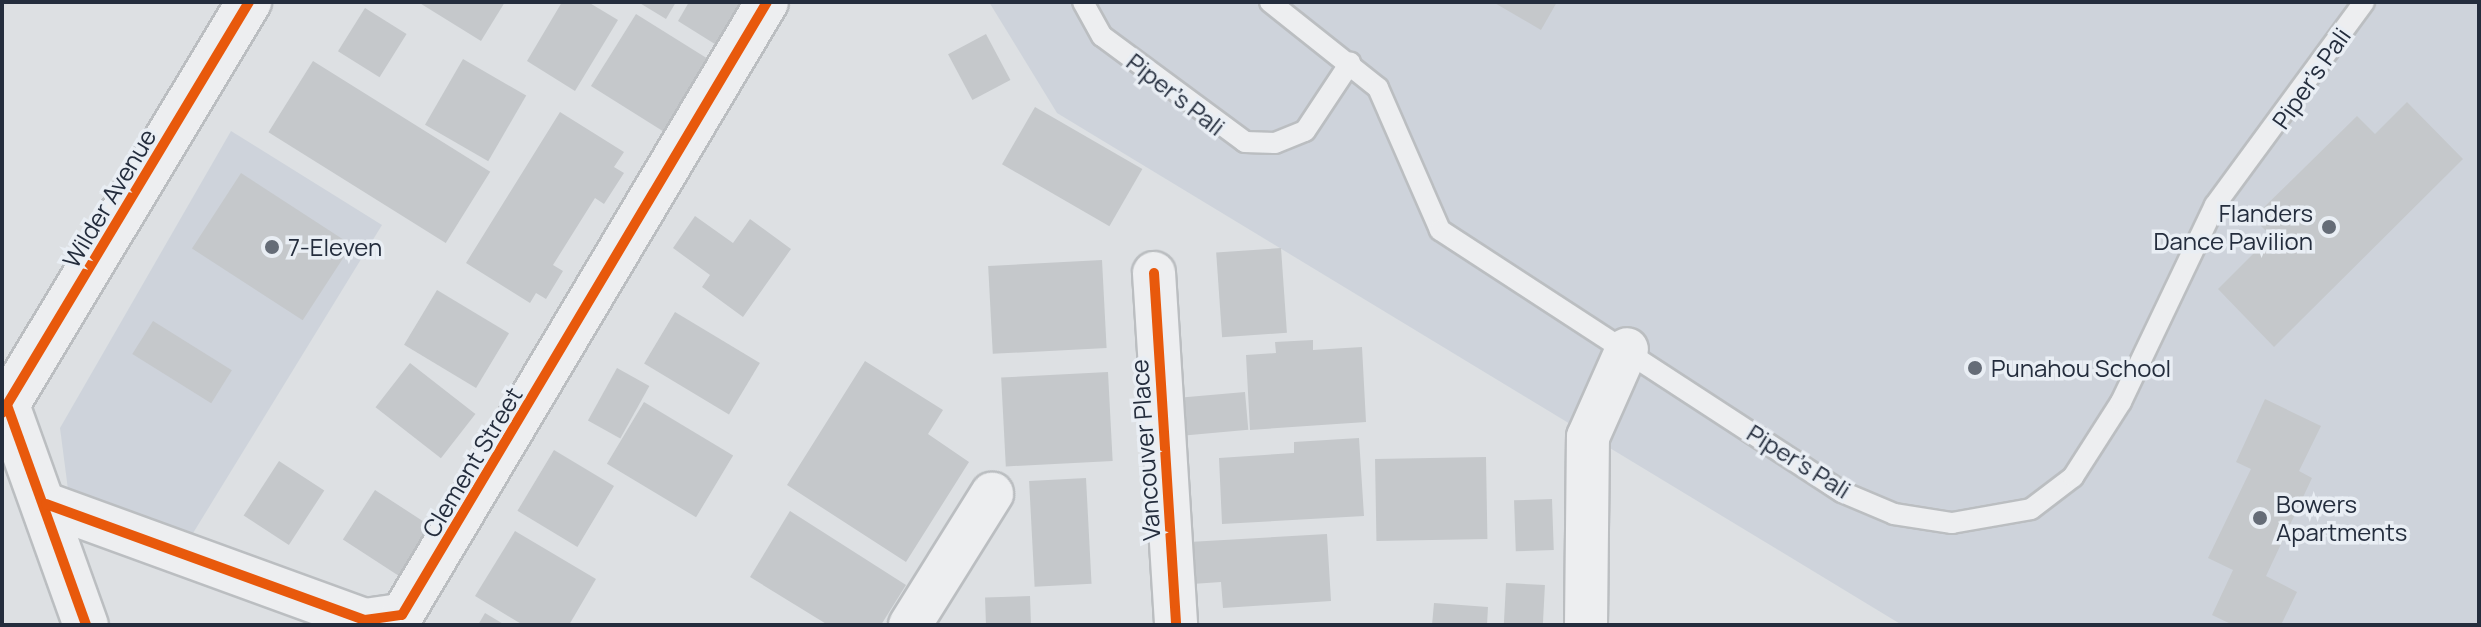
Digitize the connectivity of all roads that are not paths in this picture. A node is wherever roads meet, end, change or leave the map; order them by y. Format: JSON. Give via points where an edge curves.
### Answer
{"nodes":[{"id":1,"x":249,"y":2,"type":"edge"},
{"id":2,"x":767,"y":2,"type":"edge"},
{"id":3,"x":1083,"y":2,"type":"edge"},
{"id":4,"x":1270,"y":2,"type":"edge"},
{"id":5,"x":2364,"y":2,"type":"edge"},
{"id":6,"x":1350,"y":63,"type":"junction"},
{"id":7,"x":1154,"y":273,"type":"dead end"},
{"id":8,"x":1627,"y":349,"type":"junction"},
{"id":9,"x":3,"y":405,"type":"edge"},
{"id":10,"x":992,"y":494,"type":"dead end"},
{"id":11,"x":46,"y":504,"type":"junction"},
{"id":12,"x":86,"y":625,"type":"edge"},
{"id":13,"x":910,"y":625,"type":"edge"},
{"id":14,"x":1176,"y":625,"type":"edge"},
{"id":15,"x":1586,"y":625,"type":"edge"}],
"edges":[{"from":1,"to":9,"type":"street","name":"Wilder Avenue"},
{"from":2,"to":11,"type":"street","name":"Clement Street","via":[[402,615],[365,620]]},
{"from":3,"to":6,"type":"lane","name":"Piper's Pali","via":[[1102,36],[1245,142],[1275,143],[1305,131]]},
{"from":4,"to":6,"type":"lane","name":"Piper's Pali"},
{"from":5,"to":8,"type":"lane","name":"Piper's Pali","via":[[2215,205],[2073,477],[2031,509],[1952,523],[1894,514],[1842,492]]},
{"from":6,"to":8,"type":"lane","name":"Piper's Pali","via":[[1378,88],[1440,230]]},
{"from":7,"to":14,"type":"street","name":"Vancouver Place"},
{"from":8,"to":15,"type":"street","via":[[1588,437]]},
{"from":9,"to":11,"type":"street"},
{"from":10,"to":13,"type":"street"},
{"from":11,"to":12,"type":"street"}]}
